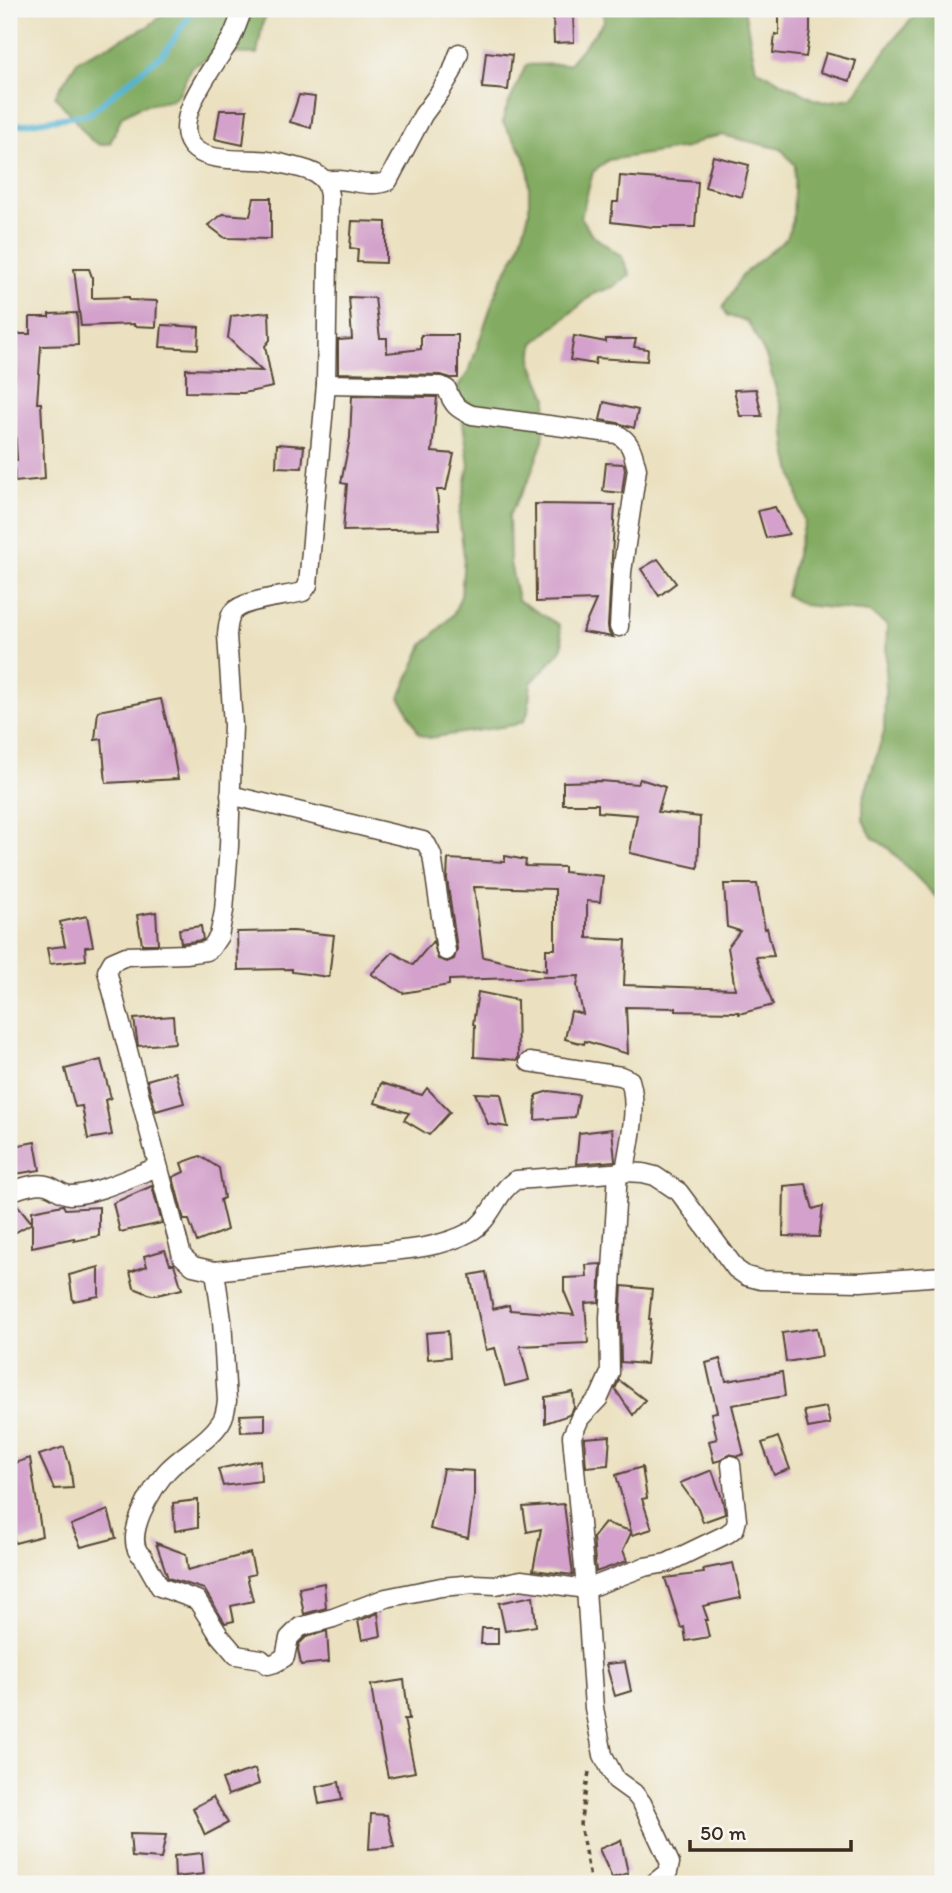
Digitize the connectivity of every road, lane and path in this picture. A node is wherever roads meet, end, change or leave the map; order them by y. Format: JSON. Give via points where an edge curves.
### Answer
{"nodes":[{"id":1,"x":243,"y":9,"type":"edge"},
{"id":2,"x":458,"y":53,"type":"dead end"},
{"id":3,"x":324,"y":181,"type":"junction"},
{"id":4,"x":326,"y":384,"type":"junction"},
{"id":5,"x":619,"y":627,"type":"dead end"},
{"id":6,"x":230,"y":795,"type":"junction"},
{"id":7,"x":446,"y":951,"type":"dead end"},
{"id":8,"x":529,"y":1062,"type":"dead end"},
{"id":9,"x":158,"y":1167,"type":"junction"},
{"id":10,"x":621,"y":1172,"type":"junction"},
{"id":11,"x":9,"y":1192,"type":"edge"},
{"id":12,"x":215,"y":1270,"type":"junction"},
{"id":13,"x":943,"y":1276,"type":"edge"},
{"id":14,"x":731,"y":1465,"type":"dead end"},
{"id":15,"x":586,"y":1589,"type":"junction"},
{"id":16,"x":591,"y":1768,"type":"dead end"},
{"id":17,"x":591,"y":1884,"type":"edge"},
{"id":18,"x":653,"y":1884,"type":"edge"}],
"edges":[{"from":1,"to":3,"type":"street","via":[[188,114],[190,143],[201,153],[268,161],[307,170]]},
{"from":2,"to":3,"type":"street","via":[[452,72],[388,181]]},
{"from":3,"to":4,"type":"street","via":[[329,195]]},
{"from":4,"to":5,"type":"street","via":[[442,386],[456,408],[472,415],[625,439],[636,469]]},
{"from":4,"to":6,"type":"street","via":[[307,586],[303,592],[240,607],[228,622],[233,725]]},
{"from":6,"to":7,"type":"street","via":[[422,841],[432,855]]},
{"from":6,"to":9,"type":"street","via":[[224,911],[216,942],[206,951],[126,956],[112,962],[107,971]]},
{"from":8,"to":10,"type":"street","via":[[630,1080],[634,1113]]},
{"from":9,"to":11,"type":"street","via":[[88,1193],[69,1195],[46,1185]]},
{"from":9,"to":12,"type":"street","via":[[182,1256],[193,1266]]},
{"from":10,"to":12,"type":"street","via":[[516,1180],[477,1228],[455,1240]]},
{"from":10,"to":13,"type":"street","via":[[655,1177],[679,1192],[746,1276],[860,1282]]},
{"from":10,"to":15,"type":"street","via":[[609,1318],[610,1373],[572,1436]]},
{"from":12,"to":15,"type":"street","via":[[226,1410],[215,1430],[159,1480],[141,1514],[135,1542],[160,1587],[197,1600],[236,1655],[275,1663],[285,1657],[289,1638],[300,1627],[386,1598],[441,1587],[521,1580]]},
{"from":14,"to":15,"type":"street","via":[[737,1520],[732,1531],[667,1563]]},
{"from":15,"to":18,"type":"street","via":[[594,1707],[603,1755],[616,1780],[642,1803],[671,1866]]},
{"from":16,"to":17,"type":"path","via":[[580,1824]]}]}
